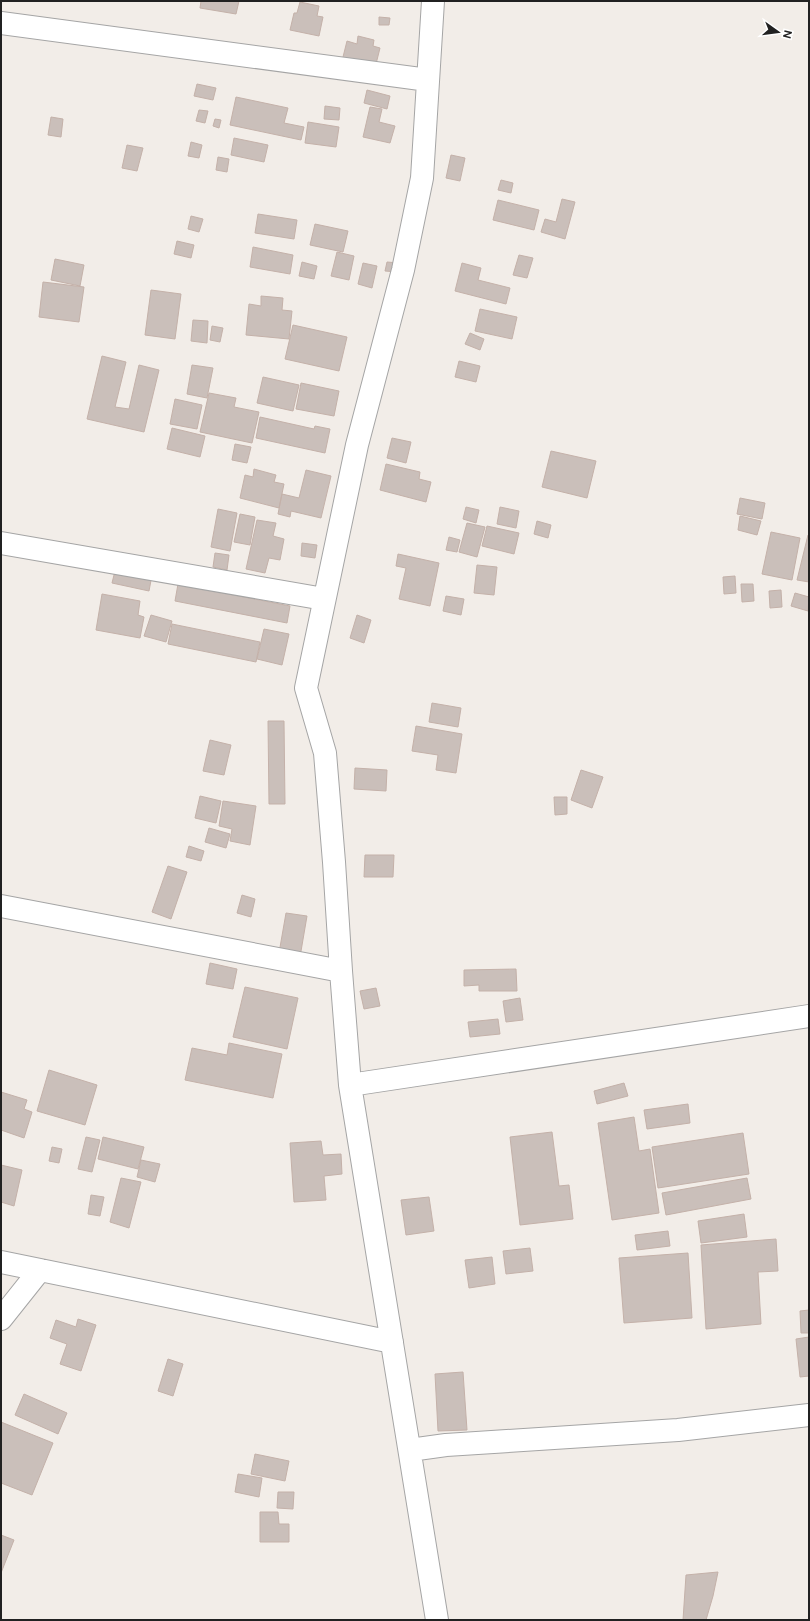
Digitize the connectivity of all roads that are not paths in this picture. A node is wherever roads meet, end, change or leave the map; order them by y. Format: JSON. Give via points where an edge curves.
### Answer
{"nodes":[{"id":1,"x":433,"y":1,"type":"edge"},
{"id":2,"x":1,"y":22,"type":"edge"},
{"id":3,"x":428,"y":80,"type":"junction"},
{"id":4,"x":1,"y":544,"type":"edge"},
{"id":5,"x":324,"y":599,"type":"junction"},
{"id":6,"x":1,"y":906,"type":"edge"},
{"id":7,"x":341,"y":971,"type":"junction"},
{"id":8,"x":809,"y":1016,"type":"edge"},
{"id":9,"x":350,"y":1085,"type":"junction"},
{"id":10,"x":1,"y":1262,"type":"edge"},
{"id":11,"x":40,"y":1270,"type":"junction"},
{"id":12,"x":1,"y":1319,"type":"edge"},
{"id":13,"x":392,"y":1342,"type":"junction"},
{"id":14,"x":809,"y":1415,"type":"edge"},
{"id":15,"x":410,"y":1450,"type":"junction"},
{"id":16,"x":437,"y":1620,"type":"edge"}],
"edges":[{"from":1,"to":3,"type":"street"},
{"from":2,"to":3,"type":"street"},
{"from":3,"to":5,"type":"street","via":[[422,178],[403,270],[357,445]]},
{"from":4,"to":5,"type":"street"},
{"from":5,"to":7,"type":"street","via":[[306,688],[325,753]]},
{"from":6,"to":7,"type":"street"},
{"from":7,"to":9,"type":"street"},
{"from":8,"to":9,"type":"street"},
{"from":9,"to":13,"type":"street"},
{"from":10,"to":11,"type":"street"},
{"from":11,"to":12,"type":"street"},
{"from":11,"to":13,"type":"street"},
{"from":13,"to":15,"type":"street"},
{"from":14,"to":15,"type":"street","via":[[678,1430],[446,1445]]},
{"from":15,"to":16,"type":"street"}]}
